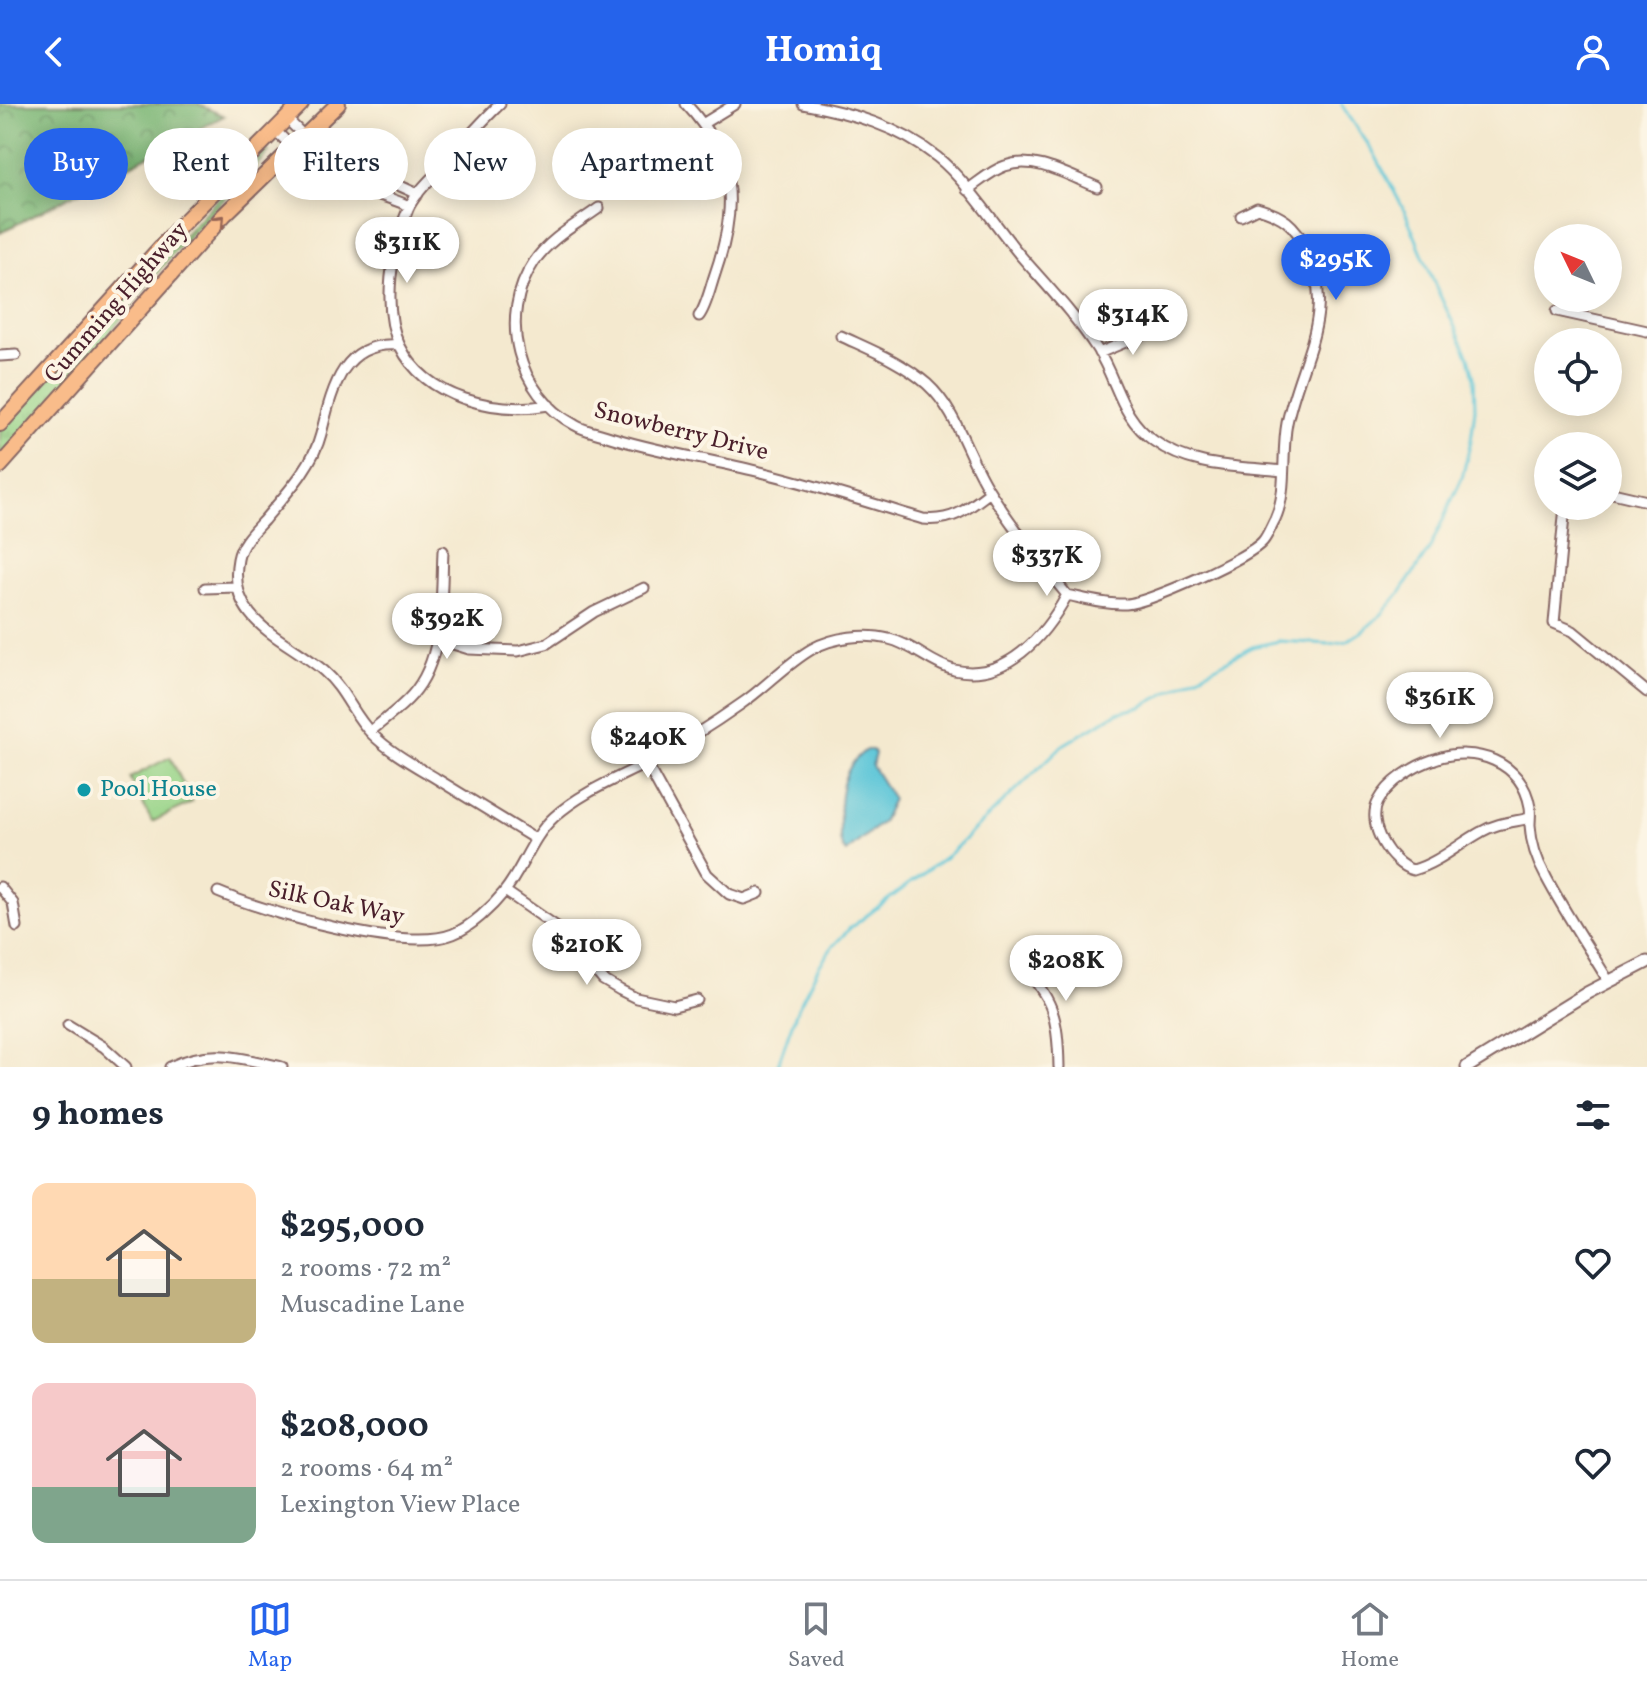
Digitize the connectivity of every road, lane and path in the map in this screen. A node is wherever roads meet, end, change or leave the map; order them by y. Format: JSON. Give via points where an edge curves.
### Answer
{"nodes":[{"id":1,"x":301,"y":104,"type":"edge"},
{"id":2,"x":338,"y":104,"type":"edge"},
{"id":3,"x":500,"y":104,"type":"edge"},
{"id":4,"x":686,"y":104,"type":"edge"},
{"id":5,"x":735,"y":104,"type":"edge"},
{"id":6,"x":803,"y":104,"type":"edge"},
{"id":7,"x":287,"y":119,"type":"junction"},
{"id":8,"x":704,"y":123,"type":"junction"},
{"id":9,"x":277,"y":128,"type":"edge"},
{"id":10,"x":291,"y":128,"type":"edge"},
{"id":11,"x":313,"y":128,"type":"edge"},
{"id":12,"x":274,"y":131,"type":"edge"},
{"id":13,"x":274,"y":166,"type":"edge"},
{"id":14,"x":1097,"y":187,"type":"dead end"},
{"id":15,"x":408,"y":190,"type":"edge"},
{"id":16,"x":967,"y":190,"type":"junction"},
{"id":17,"x":418,"y":194,"type":"junction"},
{"id":18,"x":396,"y":200,"type":"edge"},
{"id":19,"x":409,"y":206,"type":"junction"},
{"id":20,"x":599,"y":208,"type":"dead end"},
{"id":21,"x":1241,"y":216,"type":"dead end"},
{"id":22,"x":1562,"y":312,"type":"edge"},
{"id":23,"x":699,"y":316,"type":"dead end"},
{"id":24,"x":1154,"y":330,"type":"dead end"},
{"id":25,"x":1647,"y":331,"type":"edge"},
{"id":26,"x":841,"y":336,"type":"dead end"},
{"id":27,"x":399,"y":345,"type":"junction"},
{"id":28,"x":1099,"y":353,"type":"junction"},
{"id":29,"x":16,"y":355,"type":"dead end"},
{"id":30,"x":0,"y":356,"type":"edge"},
{"id":31,"x":549,"y":405,"type":"junction"},
{"id":32,"x":0,"y":424,"type":"edge"},
{"id":33,"x":0,"y":466,"type":"edge"},
{"id":34,"x":1282,"y":471,"type":"junction"},
{"id":35,"x":990,"y":492,"type":"junction"},
{"id":36,"x":1622,"y":495,"type":"edge"},
{"id":37,"x":1647,"y":501,"type":"edge"},
{"id":38,"x":1564,"y":520,"type":"edge"},
{"id":39,"x":443,"y":551,"type":"dead end"},
{"id":40,"x":237,"y":587,"type":"junction"},
{"id":41,"x":205,"y":588,"type":"dead end"},
{"id":42,"x":644,"y":588,"type":"dead end"},
{"id":43,"x":1067,"y":595,"type":"junction"},
{"id":44,"x":437,"y":639,"type":"junction"},
{"id":45,"x":1647,"y":674,"type":"edge"},
{"id":46,"x":1643,"y":688,"type":"edge"},
{"id":47,"x":370,"y":732,"type":"junction"},
{"id":48,"x":646,"y":763,"type":"junction"},
{"id":49,"x":1530,"y":818,"type":"junction"},
{"id":50,"x":535,"y":839,"type":"junction"},
{"id":51,"x":0,"y":887,"type":"edge"},
{"id":52,"x":505,"y":891,"type":"junction"},
{"id":53,"x":218,"y":892,"type":"dead end"},
{"id":54,"x":759,"y":893,"type":"dead end"},
{"id":55,"x":17,"y":927,"type":"dead end"},
{"id":56,"x":1018,"y":960,"type":"dead end"},
{"id":57,"x":1647,"y":962,"type":"edge"},
{"id":58,"x":1609,"y":982,"type":"junction"},
{"id":59,"x":697,"y":1000,"type":"dead end"},
{"id":60,"x":68,"y":1025,"type":"dead end"},
{"id":61,"x":126,"y":1067,"type":"edge"},
{"id":62,"x":170,"y":1067,"type":"edge"},
{"id":63,"x":282,"y":1067,"type":"edge"},
{"id":64,"x":1059,"y":1067,"type":"edge"},
{"id":65,"x":1467,"y":1067,"type":"edge"}],
"edges":[{"from":1,"to":7,"type":"highway","name":"Cumming Highway"},
{"from":2,"to":11,"type":"highway","name":"Cumming Highway"},
{"from":3,"to":17,"type":"street"},
{"from":4,"to":8,"type":"street"},
{"from":5,"to":8,"type":"street"},
{"from":6,"to":16,"type":"street","via":[[894,129],[939,158]]},
{"from":7,"to":9,"type":"highway","name":"Cumming Highway"},
{"from":7,"to":10,"type":"street"},
{"from":8,"to":23,"type":"street","via":[[731,189],[731,214]]},
{"from":12,"to":32,"type":"highway","name":"Cumming Highway"},
{"from":33,"to":13,"type":"highway","name":"Cumming Highway","one_way":true},
{"from":14,"to":16,"type":"street","via":[[1045,166],[1021,163],[1003,166]]},
{"from":15,"to":17,"type":"street"},
{"from":16,"to":28,"type":"street","via":[[1076,318]]},
{"from":17,"to":19,"type":"street"},
{"from":18,"to":19,"type":"street"},
{"from":19,"to":27,"type":"street","via":[[398,236],[388,302]]},
{"from":20,"to":31,"type":"street","name":"Snowberry Drive","via":[[550,243],[521,289],[514,341],[527,381]]},
{"from":21,"to":34,"type":"street","via":[[1257,208],[1279,214],[1297,230],[1320,290],[1320,314],[1287,422]]},
{"from":22,"to":25,"type":"street"},
{"from":24,"to":28,"type":"street"},
{"from":26,"to":35,"type":"street","via":[[907,367],[930,386],[945,404]]},
{"from":27,"to":31,"type":"street","via":[[435,384],[467,400],[501,408]]},
{"from":27,"to":40,"type":"street","via":[[383,343],[347,363],[335,381],[319,444],[240,548]]},
{"from":28,"to":34,"type":"street","via":[[1131,421],[1173,453],[1200,462]]},
{"from":29,"to":30,"type":"street"},
{"from":31,"to":35,"type":"street","name":"Snowberry Drive","via":[[575,425],[623,441],[756,471],[923,519],[963,513]]},
{"from":34,"to":43,"type":"street","via":[[1276,516],[1263,541],[1242,558],[1131,604]]},
{"from":35,"to":43,"type":"street"},
{"from":36,"to":37,"type":"street"},
{"from":38,"to":46,"type":"street","via":[[1554,623],[1573,631]]},
{"from":39,"to":44,"type":"street"},
{"from":40,"to":41,"type":"street"},
{"from":40,"to":47,"type":"street","via":[[244,608],[260,625],[343,689]]},
{"from":42,"to":44,"type":"street","via":[[546,644],[518,651],[469,649]]},
{"from":43,"to":48,"type":"street","name":"Silk Oak Way","via":[[1024,653],[978,671],[955,670],[890,639],[821,643],[741,704]]},
{"from":44,"to":47,"type":"street","via":[[426,674],[412,695]]},
{"from":45,"to":46,"type":"street"},
{"from":47,"to":50,"type":"street","via":[[399,756]]},
{"from":48,"to":50,"type":"street","name":"Silk Oak Way","via":[[554,816]]},
{"from":48,"to":54,"type":"street","via":[[707,874],[729,894],[744,899]]},
{"from":49,"to":49,"type":"street","via":[[1515,776],[1489,757],[1472,753],[1421,764],[1383,794],[1373,818],[1399,864],[1413,870],[1483,830]]},
{"from":49,"to":58,"type":"street","via":[[1534,850],[1546,877]]},
{"from":50,"to":52,"type":"street","name":"Silk Oak Way"},
{"from":51,"to":55,"type":"street","via":[[13,903]]},
{"from":52,"to":53,"type":"street","name":"Silk Oak Way","via":[[454,934],[398,940],[254,907]]},
{"from":52,"to":59,"type":"street","via":[[560,929],[603,980],[620,990],[674,1006]]},
{"from":56,"to":64,"type":"street","via":[[1043,988],[1058,1029]]},
{"from":57,"to":58,"type":"street"},
{"from":58,"to":65,"type":"street"},
{"from":60,"to":61,"type":"street"},
{"from":62,"to":63,"type":"street","via":[[212,1054]]}]}
